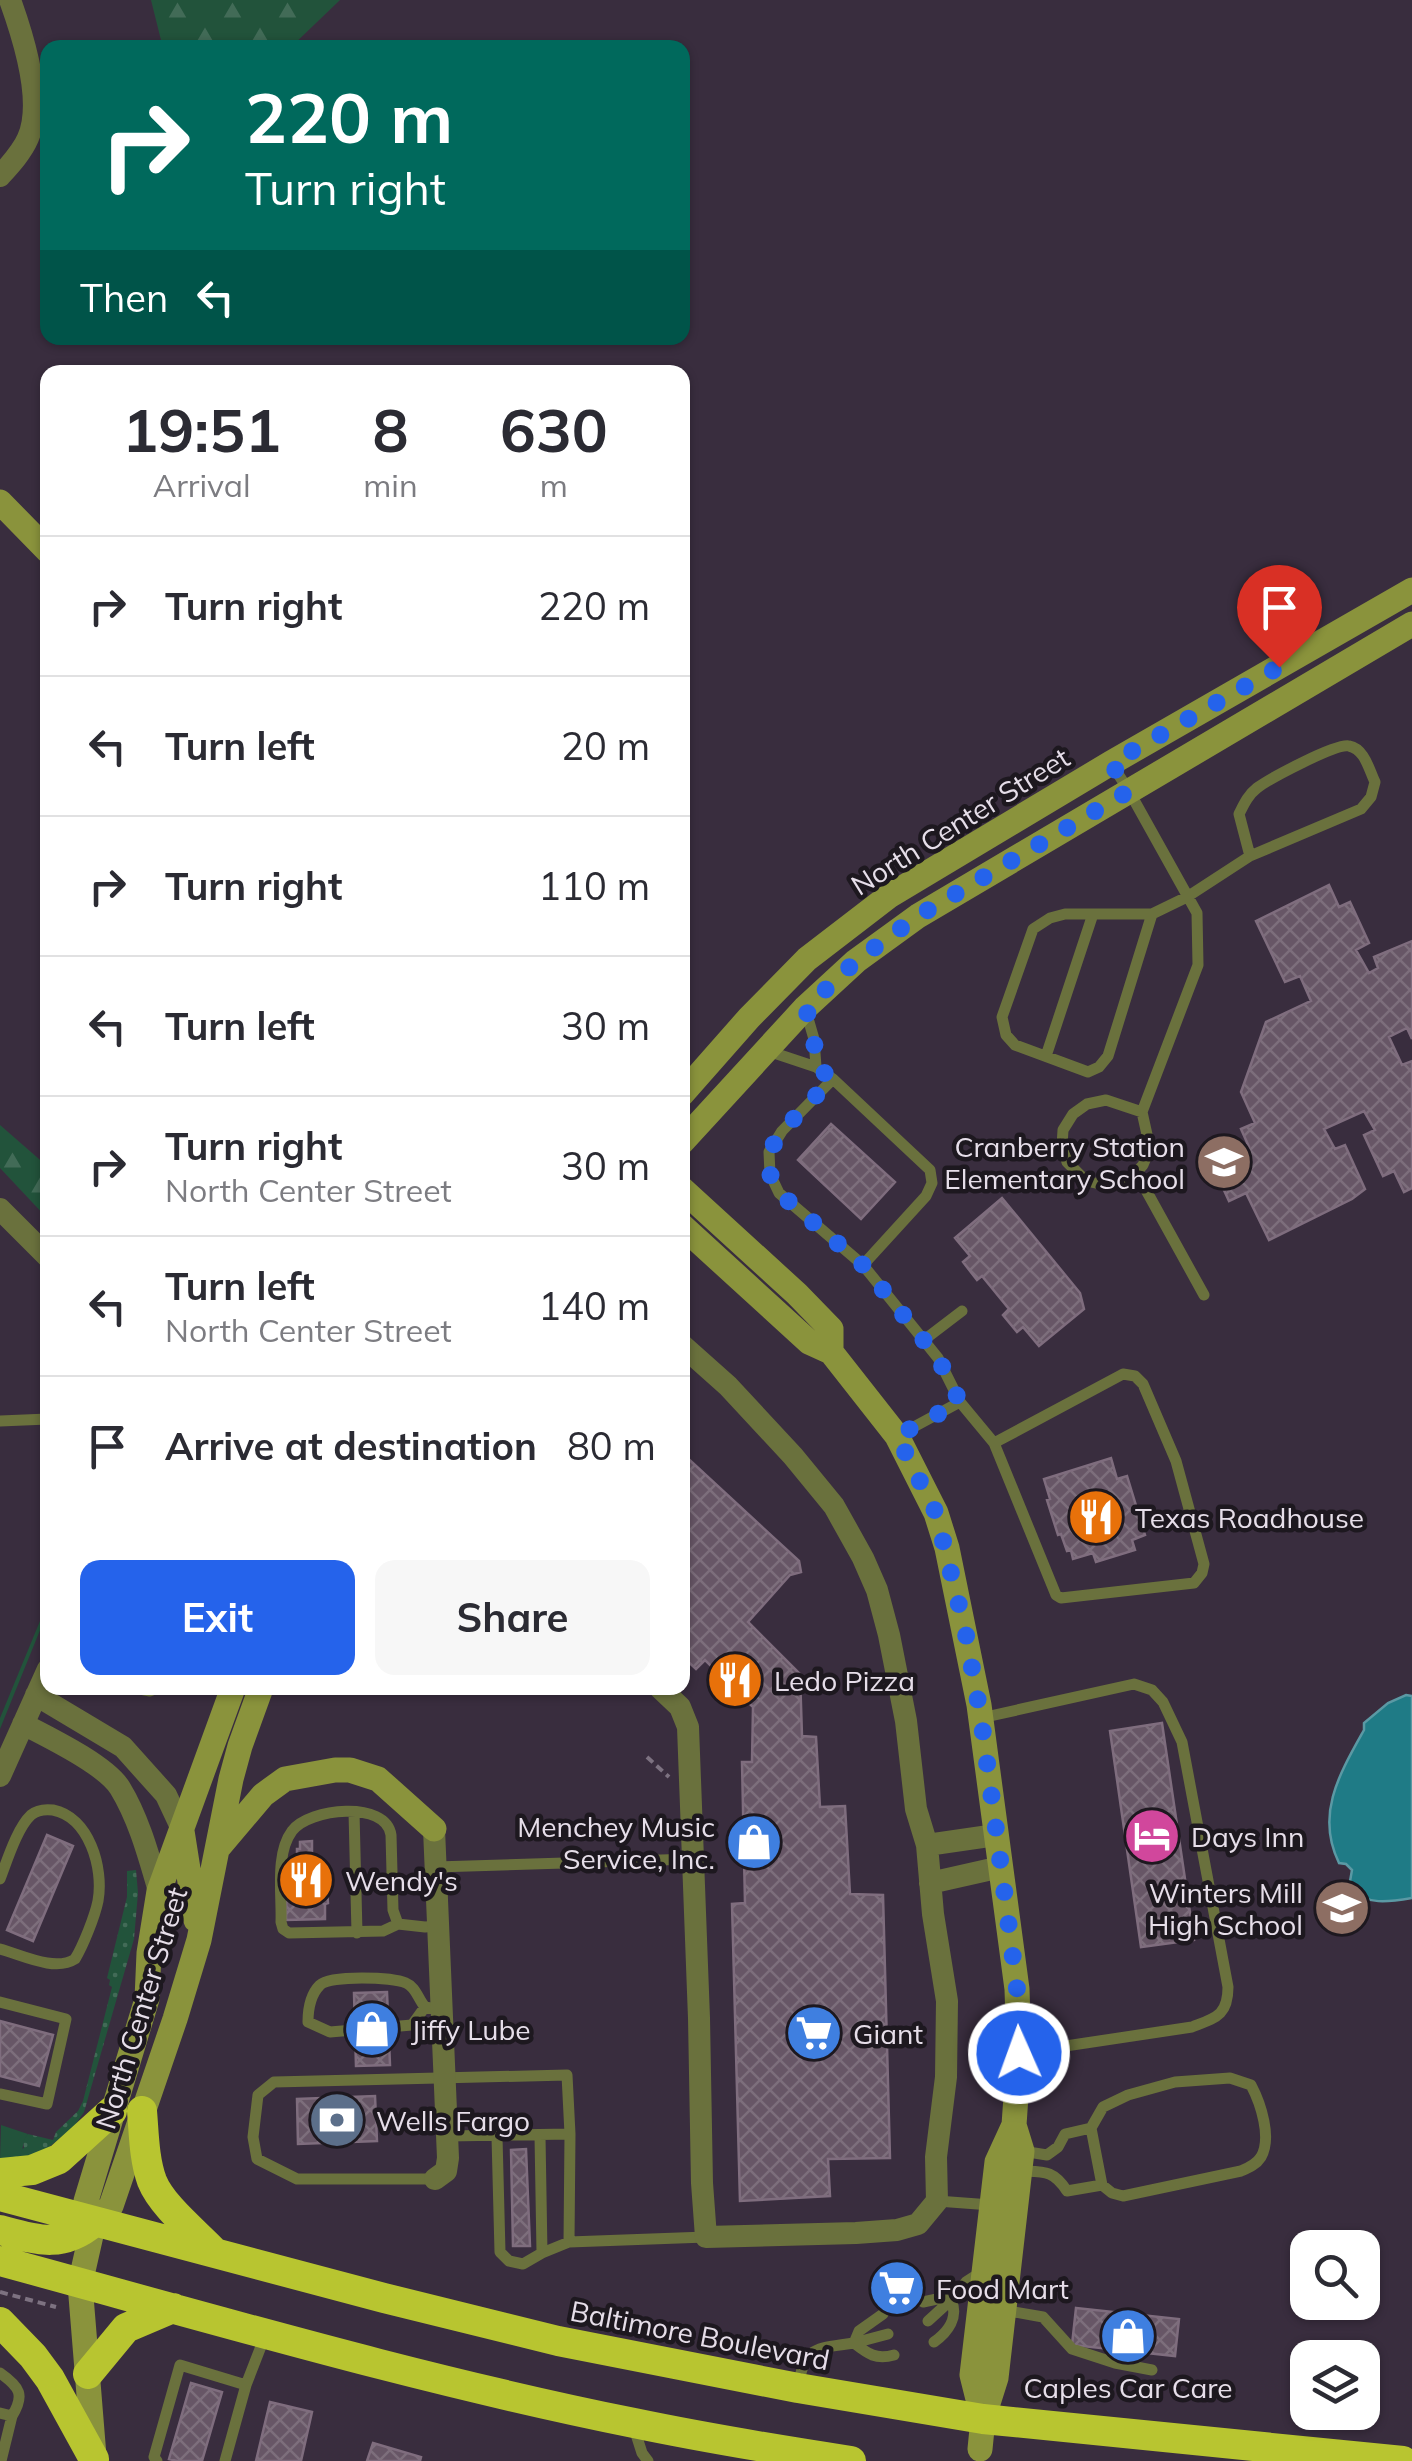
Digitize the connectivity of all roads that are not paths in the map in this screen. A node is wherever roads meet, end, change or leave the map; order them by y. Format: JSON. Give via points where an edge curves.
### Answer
{"nodes":[{"id":1,"x":10,"y":0,"type":"edge"},
{"id":2,"x":0,"y":176,"type":"edge"},
{"id":3,"x":0,"y":502,"type":"edge"},
{"id":4,"x":40,"y":543,"type":"edge"},
{"id":5,"x":1412,"y":590,"type":"edge"},
{"id":6,"x":1412,"y":624,"type":"edge"},
{"id":7,"x":1111,"y":763,"type":"junction"},
{"id":8,"x":1129,"y":791,"type":"junction"},
{"id":9,"x":1250,"y":856,"type":"junction"},
{"id":10,"x":1188,"y":898,"type":"junction"},
{"id":11,"x":1094,"y":914,"type":"junction"},
{"id":12,"x":1152,"y":914,"type":"junction"},
{"id":13,"x":806,"y":1008,"type":"junction"},
{"id":14,"x":768,"y":1051,"type":"junction"},
{"id":15,"x":1046,"y":1056,"type":"junction"},
{"id":16,"x":816,"y":1066,"type":"junction"},
{"id":17,"x":832,"y":1079,"type":"junction"},
{"id":18,"x":690,"y":1085,"type":"edge"},
{"id":19,"x":1142,"y":1112,"type":"junction"},
{"id":20,"x":690,"y":1134,"type":"edge"},
{"id":21,"x":1136,"y":1172,"type":"junction"},
{"id":22,"x":690,"y":1196,"type":"edge"},
{"id":23,"x":0,"y":1209,"type":"edge"},
{"id":24,"x":690,"y":1233,"type":"edge"},
{"id":25,"x":40,"y":1249,"type":"edge"},
{"id":26,"x":863,"y":1265,"type":"junction"},
{"id":27,"x":1204,"y":1295,"type":"dead end"},
{"id":28,"x":962,"y":1311,"type":"dead end"},
{"id":29,"x":924,"y":1340,"type":"junction"},
{"id":30,"x":831,"y":1352,"type":"junction"},
{"id":31,"x":690,"y":1353,"type":"edge"},
{"id":32,"x":960,"y":1402,"type":"junction"},
{"id":33,"x":40,"y":1419,"type":"edge"},
{"id":34,"x":0,"y":1421,"type":"edge"},
{"id":35,"x":897,"y":1436,"type":"junction"},
{"id":36,"x":994,"y":1443,"type":"junction"},
{"id":37,"x":40,"y":1686,"type":"edge"},
{"id":38,"x":36,"y":1694,"type":"junction"},
{"id":39,"x":231,"y":1695,"type":"edge"},
{"id":40,"x":258,"y":1695,"type":"edge"},
{"id":41,"x":667,"y":1695,"type":"edge"},
{"id":42,"x":981,"y":1718,"type":"junction"},
{"id":43,"x":22,"y":1724,"type":"junction"},
{"id":44,"x":0,"y":1776,"type":"edge"},
{"id":45,"x":354,"y":1812,"type":"junction"},
{"id":46,"x":181,"y":1827,"type":"junction"},
{"id":47,"x":434,"y":1828,"type":"joint"},
{"id":48,"x":996,"y":1835,"type":"junction"},
{"id":49,"x":927,"y":1845,"type":"junction"},
{"id":50,"x":216,"y":1851,"type":"junction"},
{"id":51,"x":694,"y":1860,"type":"junction"},
{"id":52,"x":436,"y":1866,"type":"junction"},
{"id":53,"x":1001,"y":1866,"type":"junction"},
{"id":54,"x":0,"y":1879,"type":"edge"},
{"id":55,"x":930,"y":1883,"type":"junction"},
{"id":56,"x":159,"y":1891,"type":"junction"},
{"id":57,"x":398,"y":1924,"type":"junction"},
{"id":58,"x":439,"y":1926,"type":"junction"},
{"id":59,"x":357,"y":1933,"type":"junction"},
{"id":60,"x":199,"y":1940,"type":"junction"},
{"id":61,"x":0,"y":1949,"type":"edge"},
{"id":62,"x":0,"y":2002,"type":"edge"},
{"id":63,"x":433,"y":2008,"type":"junction"},
{"id":64,"x":1019,"y":2053,"type":"junction"},
{"id":65,"x":444,"y":2079,"type":"junction"},
{"id":66,"x":0,"y":2094,"type":"edge"},
{"id":67,"x":127,"y":2111,"type":"junction"},
{"id":68,"x":1014,"y":2125,"type":"junction"},
{"id":69,"x":1091,"y":2128,"type":"junction"},
{"id":70,"x":570,"y":2134,"type":"junction"},
{"id":71,"x":447,"y":2136,"type":"junction"},
{"id":72,"x":540,"y":2136,"type":"junction"},
{"id":73,"x":497,"y":2137,"type":"junction"},
{"id":74,"x":1020,"y":2161,"type":"junction"},
{"id":75,"x":0,"y":2173,"type":"edge"},
{"id":76,"x":435,"y":2178,"type":"joint"},
{"id":77,"x":1102,"y":2185,"type":"junction"},
{"id":78,"x":0,"y":2196,"type":"edge"},
{"id":79,"x":937,"y":2201,"type":"junction"},
{"id":80,"x":991,"y":2205,"type":"junction"},
{"id":81,"x":94,"y":2222,"type":"junction"},
{"id":82,"x":0,"y":2230,"type":"edge"},
{"id":83,"x":706,"y":2238,"type":"junction"},
{"id":84,"x":570,"y":2242,"type":"junction"},
{"id":85,"x":214,"y":2252,"type":"junction"},
{"id":86,"x":542,"y":2253,"type":"junction"},
{"id":87,"x":0,"y":2261,"type":"edge"},
{"id":88,"x":984,"y":2272,"type":"junction"},
{"id":89,"x":80,"y":2284,"type":"junction"},
{"id":90,"x":951,"y":2300,"type":"junction"},
{"id":91,"x":923,"y":2302,"type":"dead end"},
{"id":92,"x":173,"y":2308,"type":"junction"},
{"id":93,"x":1003,"y":2310,"type":"junction"},
{"id":94,"x":883,"y":2314,"type":"dead end"},
{"id":95,"x":928,"y":2321,"type":"dead end"},
{"id":96,"x":0,"y":2322,"type":"edge"},
{"id":97,"x":266,"y":2332,"type":"junction"},
{"id":98,"x":888,"y":2334,"type":"dead end"},
{"id":99,"x":854,"y":2342,"type":"junction"},
{"id":100,"x":934,"y":2342,"type":"dead end"},
{"id":101,"x":894,"y":2354,"type":"dead end"},
{"id":102,"x":1152,"y":2370,"type":"dead end"},
{"id":103,"x":0,"y":2374,"type":"edge"},
{"id":104,"x":88,"y":2374,"type":"junction"},
{"id":105,"x":246,"y":2385,"type":"junction"},
{"id":106,"x":798,"y":2388,"type":"junction"},
{"id":107,"x":6,"y":2414,"type":"edge"},
{"id":108,"x":633,"y":2423,"type":"junction"},
{"id":109,"x":981,"y":2443,"type":"edge"},
{"id":110,"x":94,"y":2460,"type":"edge"},
{"id":111,"x":1,"y":2461,"type":"edge"},
{"id":112,"x":157,"y":2461,"type":"edge"},
{"id":113,"x":224,"y":2461,"type":"edge"},
{"id":114,"x":648,"y":2461,"type":"edge"},
{"id":115,"x":852,"y":2461,"type":"edge"},
{"id":116,"x":1403,"y":2461,"type":"edge"}],
"edges":[{"from":1,"to":2,"type":"street","via":[[33,120],[28,140]]},
{"from":3,"to":4,"type":"street"},
{"from":5,"to":7,"type":"street","name":"North Center Street"},
{"from":6,"to":8,"type":"street"},
{"from":7,"to":8,"type":"lane"},
{"from":7,"to":18,"type":"street","name":"North Center Street","via":[[889,896],[807,958]]},
{"from":8,"to":10,"type":"lane"},
{"from":8,"to":13,"type":"street","via":[[918,916]]},
{"from":9,"to":9,"type":"lane","via":[[1361,809],[1375,782],[1361,752],[1336,746],[1259,786],[1239,814]]},
{"from":9,"to":10,"type":"lane"},
{"from":10,"to":12,"type":"lane"},
{"from":10,"to":19,"type":"lane","via":[[1196,914],[1198,966]]},
{"from":11,"to":12,"type":"lane"},
{"from":11,"to":15,"type":"lane"},
{"from":11,"to":15,"type":"lane","via":[[1065,914],[1032,929],[1002,1017],[1015,1045]]},
{"from":12,"to":15,"type":"lane","via":[[1108,1056],[1088,1072]]},
{"from":13,"to":14,"type":"street"},
{"from":13,"to":16,"type":"lane"},
{"from":14,"to":16,"type":"lane"},
{"from":14,"to":20,"type":"street"},
{"from":16,"to":17,"type":"lane"},
{"from":17,"to":26,"type":"lane","via":[[782,1131],[769,1152],[770,1174],[779,1193]]},
{"from":17,"to":26,"type":"lane","via":[[930,1170],[926,1196]]},
{"from":19,"to":21,"type":"lane","via":[[1150,1148]]},
{"from":19,"to":21,"type":"lane","via":[[1106,1100],[1087,1104],[1073,1114],[1062,1146],[1067,1162],[1097,1185],[1121,1183]]},
{"from":21,"to":27,"type":"lane"},
{"from":22,"to":30,"type":"street","via":[[831,1329]]},
{"from":23,"to":25,"type":"street"},
{"from":24,"to":30,"type":"street","via":[[809,1342]]},
{"from":26,"to":29,"type":"lane"},
{"from":28,"to":29,"type":"lane"},
{"from":29,"to":32,"type":"lane"},
{"from":30,"to":35,"type":"street"},
{"from":31,"to":49,"type":"street","via":[[793,1456],[834,1506],[863,1558],[889,1635]]},
{"from":32,"to":35,"type":"lane"},
{"from":32,"to":36,"type":"lane"},
{"from":33,"to":34,"type":"lane"},
{"from":35,"to":42,"type":"street","via":[[942,1530]]},
{"from":36,"to":36,"type":"lane","via":[[1056,1595],[1194,1583],[1202,1573],[1176,1461],[1136,1376],[1123,1374]]},
{"from":37,"to":38,"type":"street"},
{"from":38,"to":43,"type":"street"},
{"from":38,"to":46,"type":"street","via":[[123,1747],[166,1795]]},
{"from":39,"to":46,"type":"street","name":"North Center Street"},
{"from":40,"to":50,"type":"street","name":"North Center Street"},
{"from":41,"to":51,"type":"street","via":[[688,1727]]},
{"from":42,"to":48,"type":"street"},
{"from":42,"to":64,"type":"lane","via":[[1134,1684],[1152,1690],[1182,1742],[1228,1987],[1218,2016],[1192,2027]]},
{"from":43,"to":44,"type":"street"},
{"from":43,"to":56,"type":"street","via":[[118,1785]]},
{"from":45,"to":57,"type":"lane","via":[[372,1813],[390,1826]]},
{"from":45,"to":59,"type":"lane"},
{"from":45,"to":59,"type":"lane","via":[[321,1815],[294,1828],[282,1854],[281,1922],[289,1934]]},
{"from":46,"to":56,"type":"street","name":"North Center Street"},
{"from":46,"to":60,"type":"street"},
{"from":47,"to":50,"type":"street","via":[[378,1779],[335,1770],[285,1779]]},
{"from":47,"to":52,"type":"street"},
{"from":48,"to":49,"type":"street"},
{"from":48,"to":53,"type":"street"},
{"from":49,"to":55,"type":"street"},
{"from":50,"to":60,"type":"street","name":"North Center Street"},
{"from":51,"to":52,"type":"lane"},
{"from":51,"to":83,"type":"street"},
{"from":52,"to":58,"type":"street"},
{"from":53,"to":55,"type":"street"},
{"from":53,"to":64,"type":"street"},
{"from":54,"to":61,"type":"lane","via":[[23,1825],[43,1809],[76,1821],[98,1875],[98,1901],[69,1963]]},
{"from":55,"to":79,"type":"street","via":[[947,2001]]},
{"from":56,"to":67,"type":"street","name":"North Center Street"},
{"from":57,"to":58,"type":"lane"},
{"from":57,"to":59,"type":"lane"},
{"from":58,"to":63,"type":"street"},
{"from":60,"to":67,"type":"street","name":"North Center Street","via":[[175,2020]]},
{"from":62,"to":66,"type":"lane","via":[[66,2020],[47,2104]]},
{"from":63,"to":63,"type":"lane","via":[[408,1983],[330,1980],[308,2006],[308,2022],[330,2032],[412,2025]]},
{"from":63,"to":65,"type":"street"},
{"from":64,"to":68,"type":"street"},
{"from":65,"to":70,"type":"lane","via":[[566,2076]]},
{"from":65,"to":71,"type":"street"},
{"from":65,"to":76,"type":"lane","via":[[274,2082],[258,2095],[253,2136],[258,2159],[298,2179]]},
{"from":67,"to":75,"type":"highway","via":[[59,2159]]},
{"from":67,"to":81,"type":"street","name":"North Center Street","via":[[111,2206]]},
{"from":67,"to":85,"type":"highway","via":[[168,2206]]},
{"from":68,"to":74,"type":"street"},
{"from":68,"to":80,"type":"street","via":[[997,2162]]},
{"from":69,"to":74,"type":"lane","via":[[1065,2134],[1047,2155]]},
{"from":69,"to":77,"type":"lane"},
{"from":69,"to":77,"type":"lane","via":[[1103,2108],[1128,2095],[1174,2082],[1230,2078],[1251,2085],[1266,2137],[1262,2156],[1241,2171],[1123,2196]]},
{"from":70,"to":72,"type":"lane"},
{"from":70,"to":84,"type":"lane"},
{"from":71,"to":73,"type":"lane"},
{"from":71,"to":76,"type":"street","via":[[446,2171]]},
{"from":72,"to":73,"type":"lane"},
{"from":72,"to":86,"type":"lane","via":[[534,2199]]},
{"from":73,"to":86,"type":"lane","via":[[506,2226],[500,2252],[523,2264]]},
{"from":74,"to":77,"type":"lane","via":[[1060,2180],[1068,2191]]},
{"from":74,"to":93,"type":"street"},
{"from":78,"to":81,"type":"highway","name":"Baltimore Boulevard"},
{"from":79,"to":80,"type":"lane"},
{"from":79,"to":83,"type":"street","via":[[918,2224],[896,2230]]},
{"from":80,"to":88,"type":"street"},
{"from":81,"to":82,"type":"highway","via":[[54,2241]]},
{"from":81,"to":85,"type":"highway","name":"Baltimore Boulevard"},
{"from":81,"to":89,"type":"street","name":"North Center Street"},
{"from":83,"to":84,"type":"lane"},
{"from":84,"to":86,"type":"lane"},
{"from":85,"to":106,"type":"highway","name":"Baltimore Boulevard","via":[[558,2341]]},
{"from":87,"to":89,"type":"highway"},
{"from":88,"to":90,"type":"lane"},
{"from":88,"to":109,"type":"street","via":[[972,2376]]},
{"from":89,"to":92,"type":"highway"},
{"from":89,"to":104,"type":"street","name":"North Center Street"},
{"from":90,"to":91,"type":"lane"},
{"from":90,"to":95,"type":"lane"},
{"from":90,"to":100,"type":"lane","via":[[952,2320]]},
{"from":92,"to":97,"type":"highway"},
{"from":92,"to":104,"type":"highway","via":[[126,2328]]},
{"from":93,"to":102,"type":"lane","via":[[1044,2317],[1072,2349]]},
{"from":93,"to":109,"type":"street"},
{"from":94,"to":99,"type":"lane","via":[[859,2330]]},
{"from":96,"to":110,"type":"highway","via":[[50,2379]]},
{"from":97,"to":105,"type":"lane"},
{"from":97,"to":108,"type":"highway"},
{"from":98,"to":99,"type":"lane"},
{"from":99,"to":101,"type":"lane","via":[[878,2358]]},
{"from":99,"to":106,"type":"lane","via":[[806,2357]]},
{"from":103,"to":107,"type":"lane","via":[[21,2397]]},
{"from":104,"to":110,"type":"street","name":"North Center Street"},
{"from":105,"to":112,"type":"lane","via":[[180,2365]]},
{"from":105,"to":113,"type":"lane"},
{"from":106,"to":109,"type":"highway","name":"Baltimore Boulevard"},
{"from":107,"to":111,"type":"lane"},
{"from":108,"to":114,"type":"lane"},
{"from":108,"to":115,"type":"highway"},
{"from":109,"to":116,"type":"highway","name":"Baltimore Boulevard"}]}
